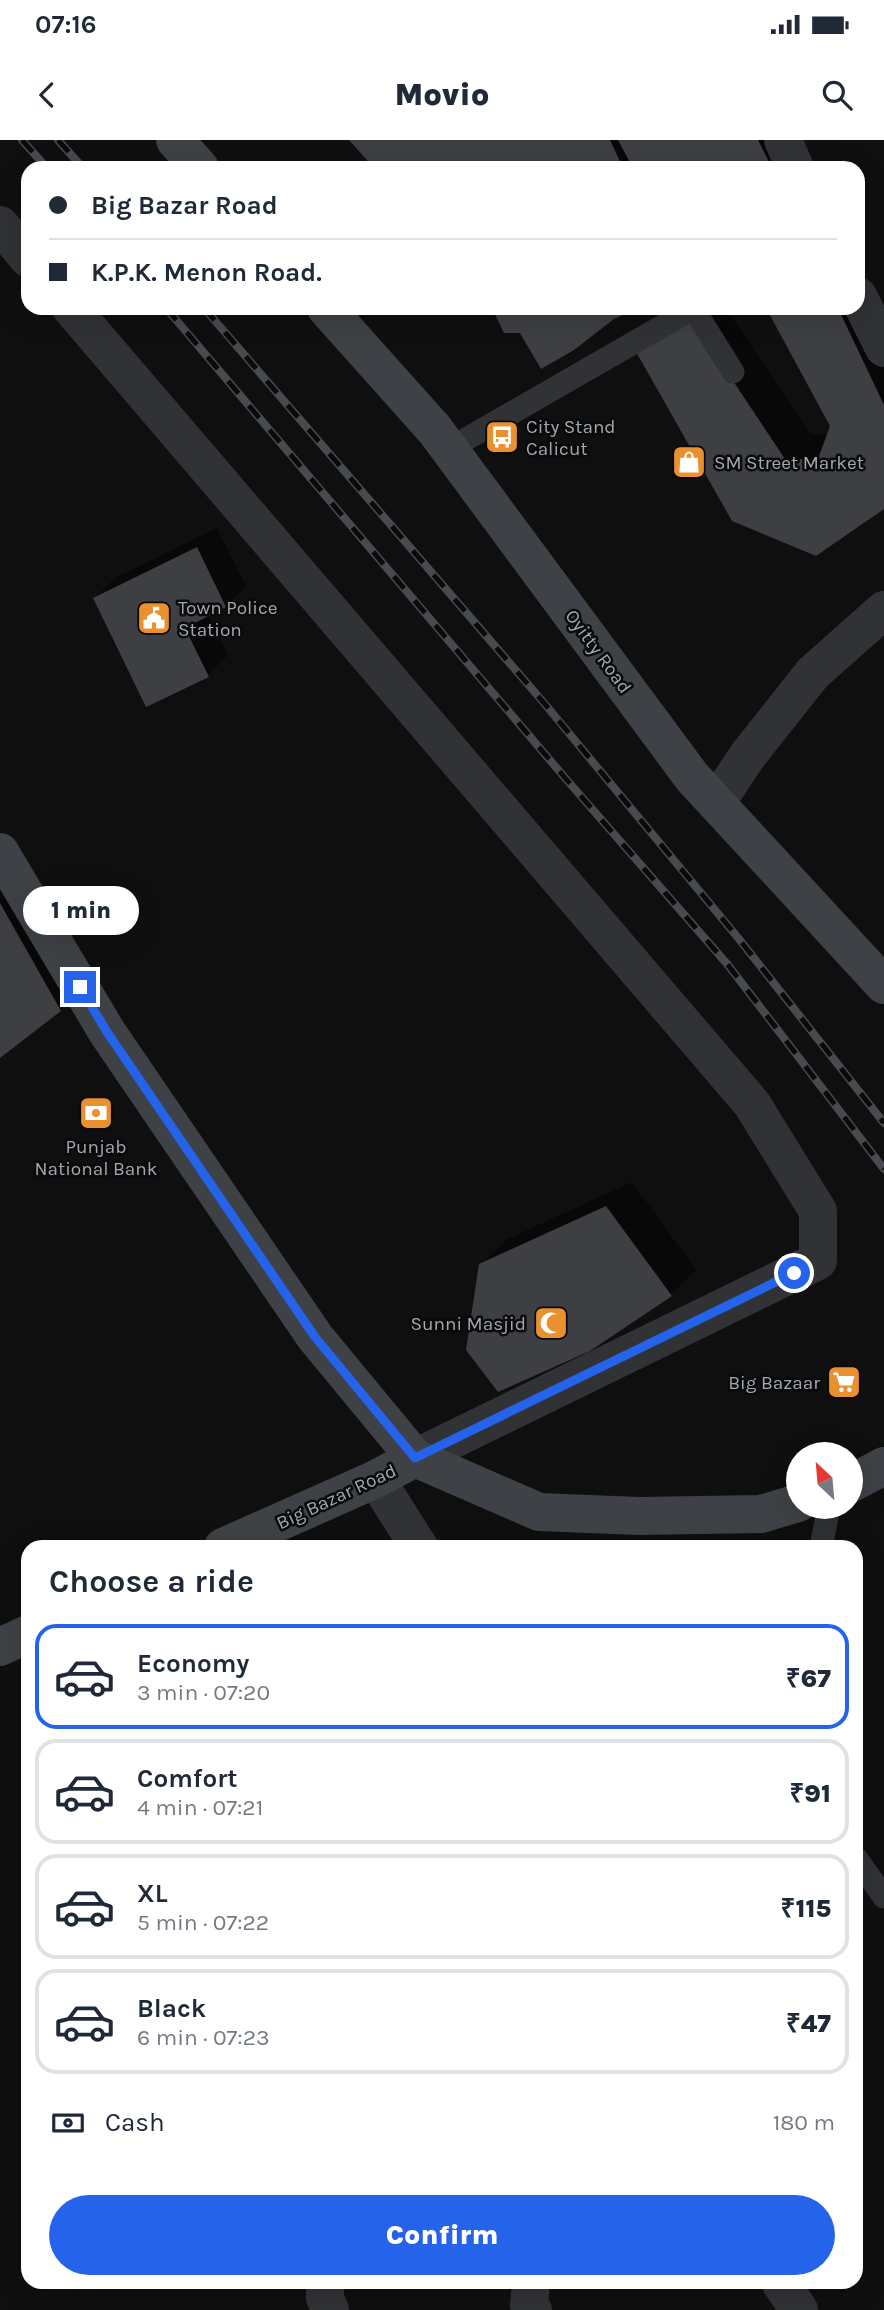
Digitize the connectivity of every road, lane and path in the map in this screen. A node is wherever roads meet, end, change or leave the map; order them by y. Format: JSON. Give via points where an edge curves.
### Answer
{"nodes":[{"id":1,"x":175,"y":140,"type":"edge"},
{"id":2,"x":783,"y":140,"type":"edge"},
{"id":3,"x":194,"y":161,"type":"edge"},
{"id":4,"x":792,"y":161,"type":"edge"},
{"id":5,"x":0,"y":225,"type":"edge"},
{"id":6,"x":21,"y":250,"type":"edge"},
{"id":7,"x":865,"y":310,"type":"edge"},
{"id":8,"x":77,"y":315,"type":"edge"},
{"id":9,"x":332,"y":315,"type":"edge"},
{"id":10,"x":682,"y":315,"type":"edge"},
{"id":11,"x":698,"y":315,"type":"edge"},
{"id":12,"x":884,"y":348,"type":"edge"},
{"id":13,"x":733,"y":372,"type":"dead end"},
{"id":14,"x":449,"y":449,"type":"junction"},
{"id":15,"x":884,"y":610,"type":"edge"},
{"id":16,"x":716,"y":803,"type":"junction"},
{"id":17,"x":0,"y":852,"type":"edge"},
{"id":18,"x":884,"y":985,"type":"edge"},
{"id":19,"x":415,"y":1458,"type":"junction"},
{"id":20,"x":884,"y":1466,"type":"edge"},
{"id":21,"x":863,"y":1476,"type":"edge"},
{"id":22,"x":376,"y":1479,"type":"junction"},
{"id":23,"x":786,"y":1507,"type":"edge"},
{"id":24,"x":827,"y":1519,"type":"edge"},
{"id":25,"x":239,"y":1540,"type":"edge"},
{"id":26,"x":415,"y":1540,"type":"edge"},
{"id":27,"x":822,"y":1540,"type":"edge"},
{"id":28,"x":21,"y":1637,"type":"edge"},
{"id":29,"x":0,"y":1647,"type":"edge"},
{"id":30,"x":863,"y":1868,"type":"edge"},
{"id":31,"x":884,"y":1897,"type":"edge"},
{"id":32,"x":325,"y":2289,"type":"edge"},
{"id":33,"x":530,"y":2289,"type":"edge"},
{"id":34,"x":785,"y":2289,"type":"edge"},
{"id":35,"x":330,"y":2310,"type":"edge"},
{"id":36,"x":533,"y":2310,"type":"edge"},
{"id":37,"x":799,"y":2310,"type":"edge"}],
"edges":[{"from":1,"to":3,"type":"main road"},
{"from":2,"to":4,"type":"street"},
{"from":5,"to":6,"type":"street"},
{"from":7,"to":12,"type":"street"},
{"from":8,"to":19,"type":"street","name":"Big Bazar Road","via":[[752,1104],[818,1211],[818,1261]]},
{"from":9,"to":14,"type":"main road","name":"Oyitty Road"},
{"from":10,"to":14,"type":"lane"},
{"from":11,"to":13,"type":"lane"},
{"from":14,"to":16,"type":"main road","name":"Oyitty Road","via":[[692,777]]},
{"from":15,"to":16,"type":"street","via":[[813,673]]},
{"from":16,"to":18,"type":"main road","name":"Oyitty Road"},
{"from":17,"to":19,"type":"main road","via":[[107,1032],[315,1337]]},
{"from":19,"to":22,"type":"main road","name":"Big Bazar Road"},
{"from":19,"to":23,"type":"main road","via":[[539,1512],[761,1514]]},
{"from":20,"to":21,"type":"main road"},
{"from":22,"to":25,"type":"main road","name":"Big Bazar Road"},
{"from":22,"to":26,"type":"street"},
{"from":24,"to":27,"type":"lane"},
{"from":28,"to":29,"type":"main road"},
{"from":30,"to":31,"type":"lane"},
{"from":32,"to":35,"type":"street"},
{"from":33,"to":36,"type":"street"},
{"from":34,"to":37,"type":"street"}]}
